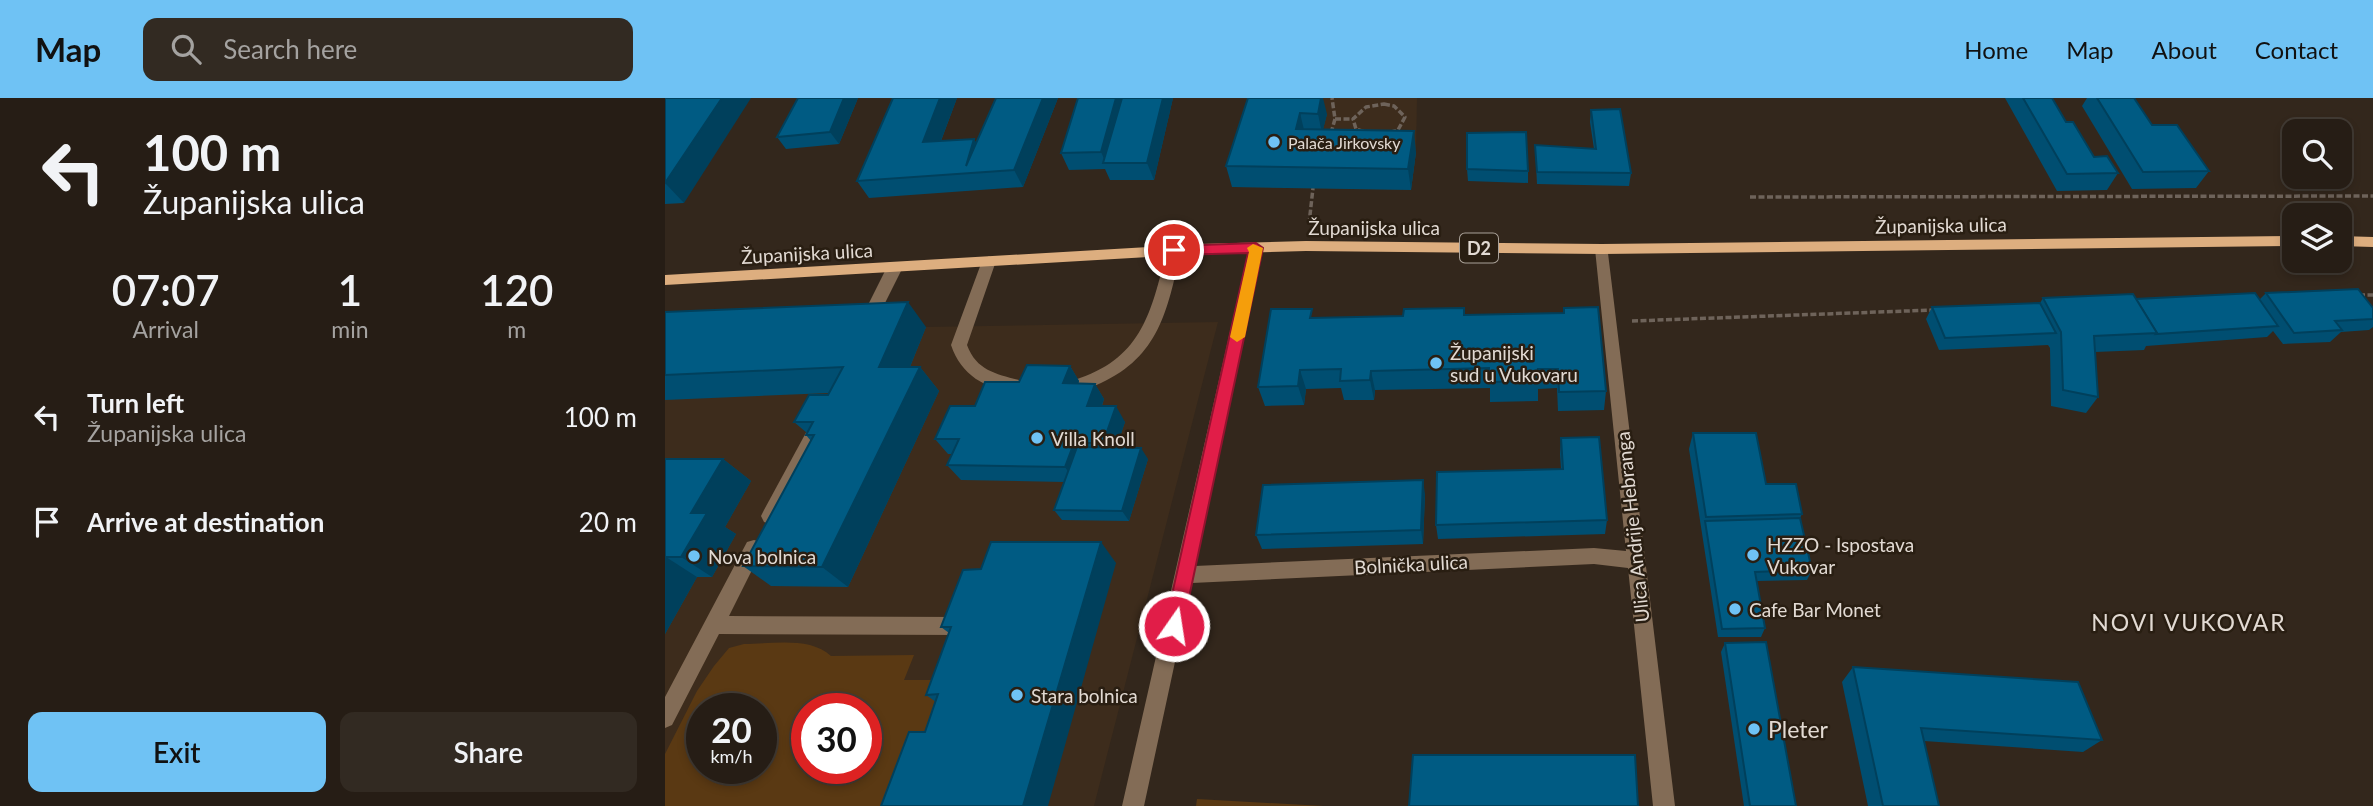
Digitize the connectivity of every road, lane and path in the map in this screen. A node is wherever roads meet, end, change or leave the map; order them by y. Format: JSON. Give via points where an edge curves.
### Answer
{"nodes":[{"id":1,"x":1332,"y":98,"type":"edge"},
{"id":2,"x":1335,"y":119,"type":"junction"},
{"id":3,"x":1353,"y":119,"type":"junction"},
{"id":4,"x":1328,"y":140,"type":"edge"},
{"id":5,"x":1313,"y":188,"type":"edge"},
{"id":6,"x":2373,"y":196,"type":"edge"},
{"id":7,"x":1750,"y":197,"type":"dead end"},
{"id":8,"x":2282,"y":241,"type":"edge"},
{"id":9,"x":2352,"y":241,"type":"edge"},
{"id":10,"x":2373,"y":242,"type":"edge"},
{"id":11,"x":1306,"y":246,"type":"junction"},
{"id":12,"x":1256,"y":248,"type":"junction"},
{"id":13,"x":1602,"y":249,"type":"junction"},
{"id":14,"x":1174,"y":250,"type":"junction"},
{"id":15,"x":989,"y":261,"type":"junction"},
{"id":16,"x":895,"y":267,"type":"junction"},
{"id":17,"x":665,"y":280,"type":"edge"},
{"id":18,"x":2345,"y":295,"type":"edge"},
{"id":19,"x":2373,"y":295,"type":"edge"},
{"id":20,"x":1943,"y":310,"type":"edge"},
{"id":21,"x":1610,"y":322,"type":"junction"},
{"id":22,"x":864,"y":330,"type":"edge"},
{"id":23,"x":831,"y":404,"type":"edge"},
{"id":24,"x":1636,"y":560,"type":"junction"},
{"id":25,"x":1186,"y":575,"type":"junction"},
{"id":26,"x":713,"y":625,"type":"junction"},
{"id":27,"x":961,"y":626,"type":"edge"},
{"id":28,"x":665,"y":718,"type":"edge"},
{"id":29,"x":1133,"y":806,"type":"edge"},
{"id":30,"x":1664,"y":806,"type":"edge"}],
"edges":[{"from":1,"to":2,"type":"path"},
{"from":2,"to":3,"type":"path"},
{"from":2,"to":4,"type":"path"},
{"from":3,"to":3,"type":"path","via":[[1364,107],[1384,104],[1394,106],[1405,117],[1398,130],[1377,136],[1361,133]]},
{"from":5,"to":11,"type":"path"},
{"from":6,"to":7,"type":"path"},
{"from":8,"to":13,"type":"main road","name":"Županijska ulica","number":"D2"},
{"from":9,"to":10,"type":"main road"},
{"from":11,"to":12,"type":"main road","name":"Županijska ulica","number":"D2"},
{"from":11,"to":13,"type":"main road","name":"Županijska ulica","number":"D2"},
{"from":12,"to":14,"type":"main road","name":"Županijska ulica","number":"D2"},
{"from":12,"to":25,"type":"street"},
{"from":13,"to":21,"type":"street","name":"Ulica Andrije Hebranga"},
{"from":14,"to":15,"type":"main road","name":"Županijska ulica","number":"D2"},
{"from":14,"to":15,"type":"street","via":[[1145,344],[1108,373],[1077,387],[1000,385],[977,372],[962,356],[959,345]]},
{"from":15,"to":16,"type":"main road","name":"Županijska ulica","number":"D2"},
{"from":16,"to":17,"type":"main road","name":"Županijska ulica","number":"D2"},
{"from":16,"to":22,"type":"street"},
{"from":18,"to":19,"type":"path"},
{"from":20,"to":21,"type":"path"},
{"from":21,"to":24,"type":"street","name":"Ulica Andrije Hebranga"},
{"from":23,"to":26,"type":"street"},
{"from":24,"to":25,"type":"street","name":"Bolnička ulica","via":[[1594,556]]},
{"from":24,"to":30,"type":"street","name":"Ulica Andrije Hebranga"},
{"from":25,"to":29,"type":"street"},
{"from":26,"to":27,"type":"street"},
{"from":26,"to":28,"type":"street"}]}
